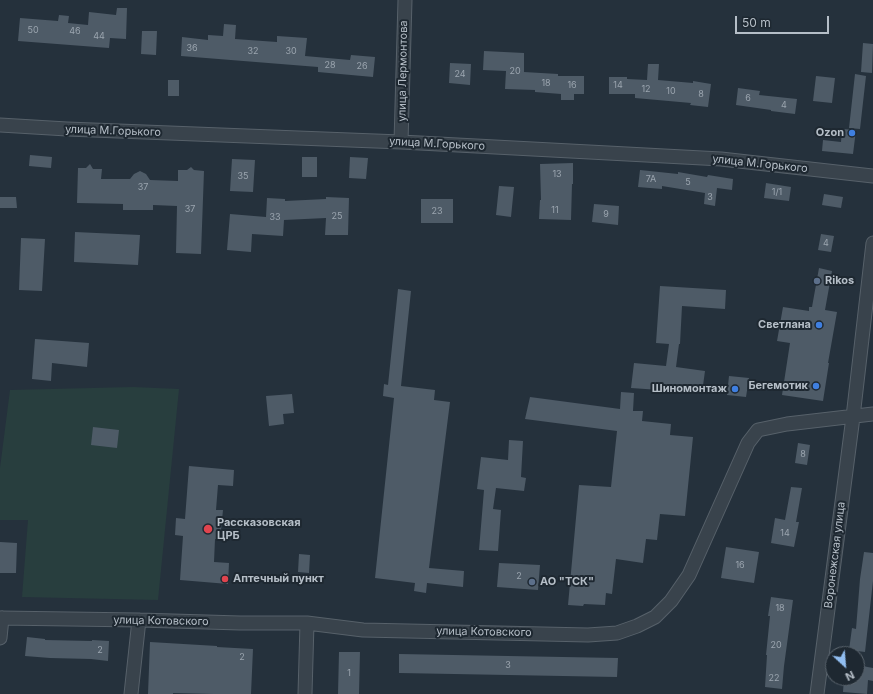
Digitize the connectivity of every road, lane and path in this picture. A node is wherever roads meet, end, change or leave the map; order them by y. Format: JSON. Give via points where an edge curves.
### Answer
{"nodes":[{"id":1,"x":404,"y":0,"type":"edge"},
{"id":2,"x":0,"y":125,"type":"edge"},
{"id":3,"x":401,"y":142,"type":"junction"},
{"id":4,"x":873,"y":176,"type":"edge"},
{"id":5,"x":873,"y":243,"type":"edge"},
{"id":6,"x":873,"y":414,"type":"edge"},
{"id":7,"x":853,"y":417,"type":"junction"},
{"id":8,"x":1,"y":618,"type":"edge"},
{"id":9,"x":138,"y":620,"type":"junction"},
{"id":10,"x":307,"y":623,"type":"junction"},
{"id":11,"x":0,"y":638,"type":"edge"},
{"id":12,"x":132,"y":694,"type":"edge"},
{"id":13,"x":305,"y":694,"type":"edge"},
{"id":14,"x":817,"y":694,"type":"edge"}],
"edges":[{"from":1,"to":3,"type":"street","name":"улица Лермонтова"},
{"from":2,"to":3,"type":"street","name":"улица М.Горького"},
{"from":3,"to":4,"type":"street","name":"улица М.Горького","via":[[721,159]]},
{"from":5,"to":7,"type":"street","name":"Воронежская улица"},
{"from":6,"to":7,"type":"street"},
{"from":7,"to":10,"type":"street","name":"улица Котовского","via":[[787,424],[758,430],[748,443],[689,576],[655,617],[637,626],[617,633],[588,635],[362,630]]},
{"from":7,"to":14,"type":"street","name":"Воронежская улица"},
{"from":8,"to":9,"type":"street","name":"улица Котовского"},
{"from":8,"to":11,"type":"street"},
{"from":9,"to":10,"type":"street","name":"улица Котовского"},
{"from":9,"to":12,"type":"street"},
{"from":10,"to":13,"type":"street"}]}
